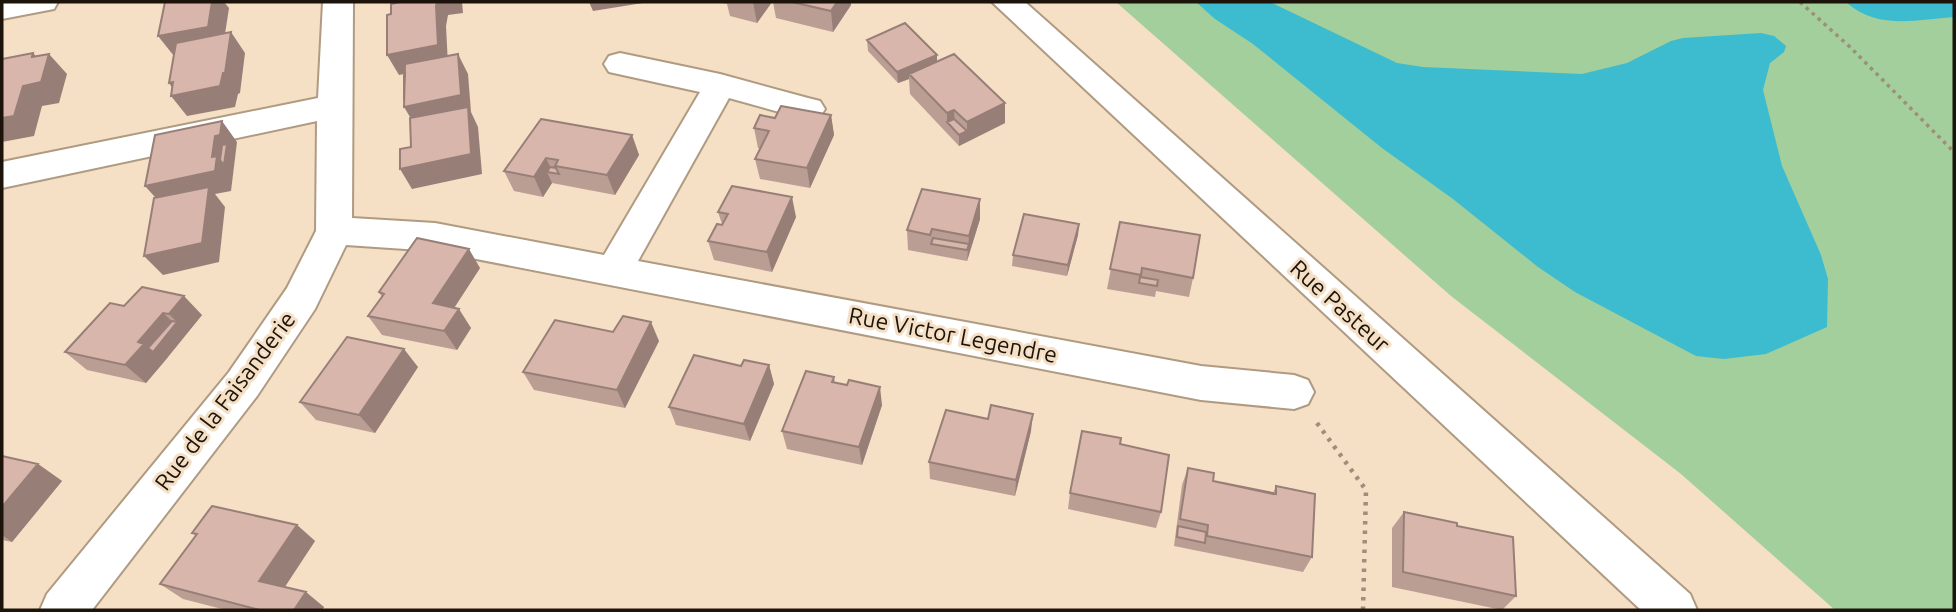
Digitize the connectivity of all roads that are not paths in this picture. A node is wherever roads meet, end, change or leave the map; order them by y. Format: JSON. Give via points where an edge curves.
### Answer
{"nodes":[{"id":1,"x":43,"y":2,"type":"edge"},
{"id":2,"x":338,"y":2,"type":"edge"},
{"id":3,"x":1007,"y":2,"type":"edge"},
{"id":4,"x":2,"y":9,"type":"edge"},
{"id":5,"x":620,"y":64,"type":"dead end"},
{"id":6,"x":720,"y":85,"type":"junction"},
{"id":7,"x":334,"y":106,"type":"junction"},
{"id":8,"x":808,"y":109,"type":"edge"},
{"id":9,"x":2,"y":175,"type":"edge"},
{"id":10,"x":334,"y":231,"type":"junction"},
{"id":11,"x":614,"y":270,"type":"junction"},
{"id":12,"x":1294,"y":392,"type":"road end"},
{"id":13,"x":63,"y":610,"type":"edge"},
{"id":14,"x":1674,"y":610,"type":"edge"}],
"edges":[{"from":1,"to":4,"type":"street"},
{"from":2,"to":7,"type":"street","name":"Rue de la Faisanderie"},
{"from":3,"to":14,"type":"street","name":"Rue Pasteur"},
{"from":5,"to":6,"type":"street"},
{"from":6,"to":8,"type":"street"},
{"from":6,"to":11,"type":"street"},
{"from":7,"to":9,"type":"street"},
{"from":7,"to":10,"type":"street","name":"Rue de la Faisanderie"},
{"from":10,"to":11,"type":"street","name":"Rue Victor Legendre","via":[[435,237]]},
{"from":10,"to":13,"type":"street","name":"Rue de la Faisanderie","via":[[301,298],[243,384]]},
{"from":11,"to":12,"type":"street","name":"Rue Victor Legendre","via":[[1201,383]]}]}
